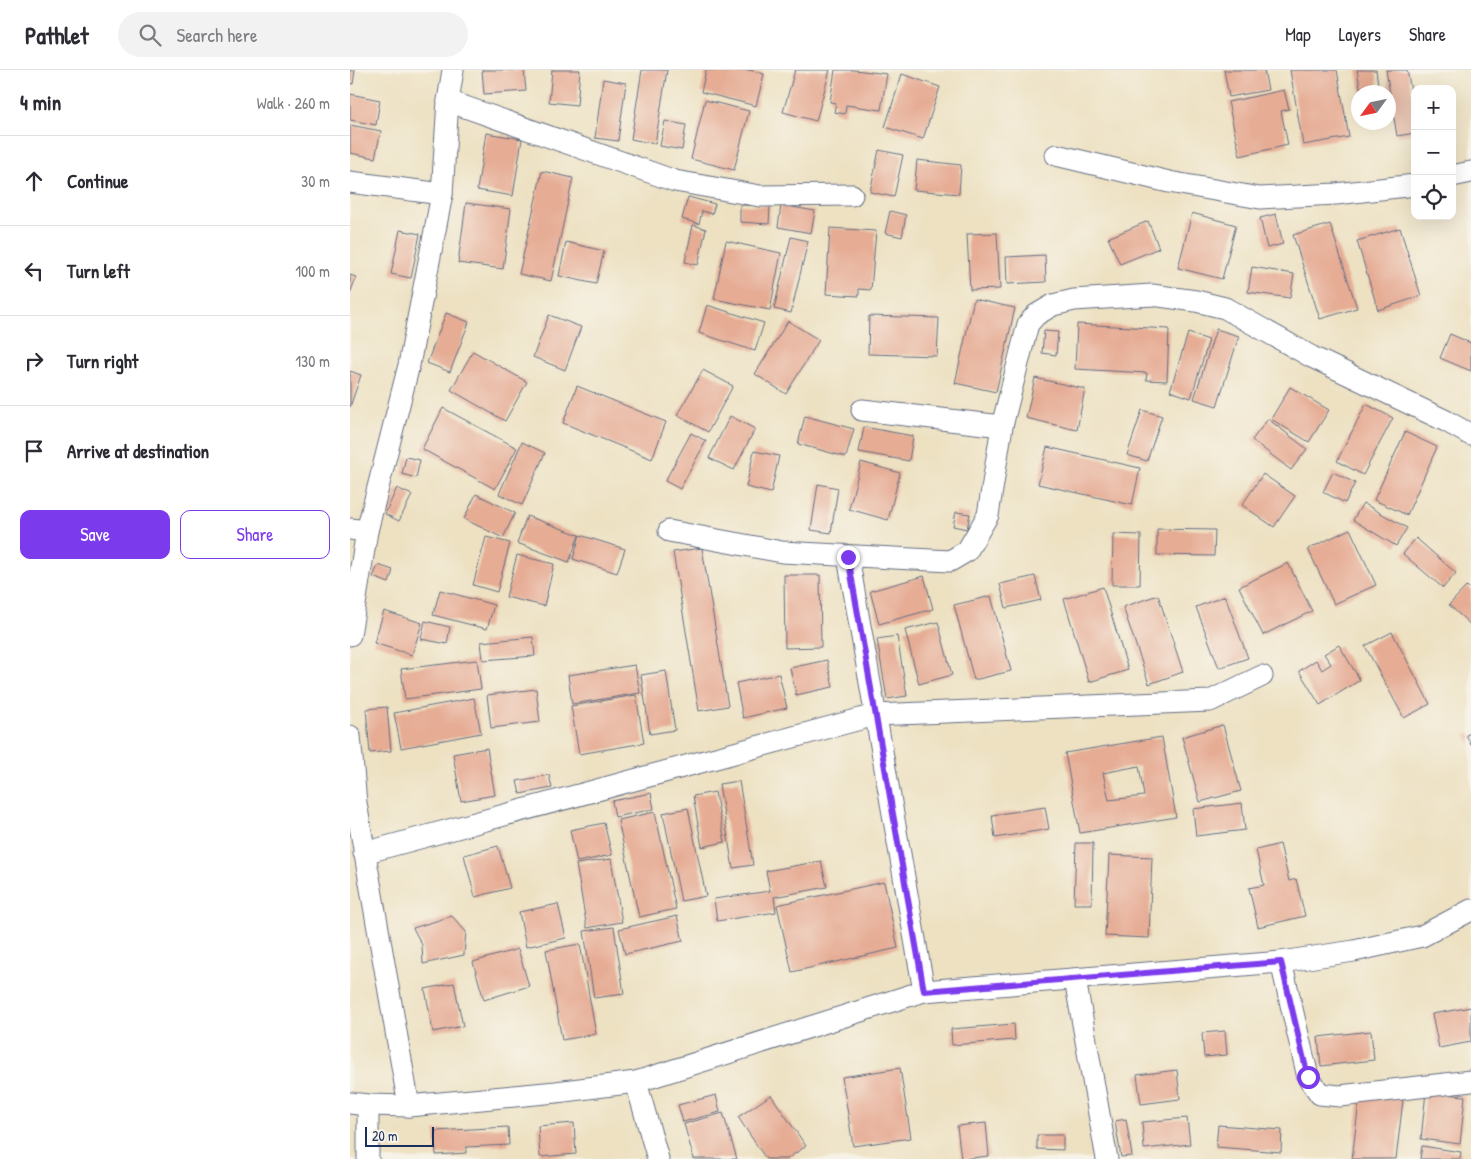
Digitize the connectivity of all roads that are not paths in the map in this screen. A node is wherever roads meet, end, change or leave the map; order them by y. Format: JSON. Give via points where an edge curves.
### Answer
{"nodes":[{"id":1,"x":453,"y":70,"type":"edge"},
{"id":2,"x":448,"y":101,"type":"junction"},
{"id":3,"x":1056,"y":155,"type":"dead end"},
{"id":4,"x":1471,"y":172,"type":"edge"},
{"id":5,"x":1456,"y":175,"type":"edge"},
{"id":6,"x":350,"y":182,"type":"edge"},
{"id":7,"x":1411,"y":185,"type":"edge"},
{"id":8,"x":442,"y":194,"type":"junction"},
{"id":9,"x":852,"y":195,"type":"dead end"},
{"id":10,"x":862,"y":410,"type":"dead end"},
{"id":11,"x":1002,"y":426,"type":"junction"},
{"id":12,"x":1471,"y":435,"type":"edge"},
{"id":13,"x":359,"y":530,"type":"edge"},
{"id":14,"x":669,"y":531,"type":"dead end"},
{"id":15,"x":848,"y":557,"type":"junction"},
{"id":16,"x":350,"y":635,"type":"edge"},
{"id":17,"x":1262,"y":676,"type":"dead end"},
{"id":18,"x":875,"y":715,"type":"junction"},
{"id":19,"x":350,"y":736,"type":"edge"},
{"id":20,"x":353,"y":803,"type":"edge"},
{"id":21,"x":364,"y":853,"type":"junction"},
{"id":22,"x":1471,"y":910,"type":"edge"},
{"id":23,"x":1281,"y":962,"type":"junction"},
{"id":24,"x":1075,"y":979,"type":"junction"},
{"id":25,"x":924,"y":991,"type":"junction"},
{"id":26,"x":1471,"y":1081,"type":"edge"},
{"id":27,"x":636,"y":1082,"type":"junction"},
{"id":28,"x":359,"y":1104,"type":"edge"},
{"id":29,"x":409,"y":1106,"type":"junction"},
{"id":30,"x":368,"y":1159,"type":"edge"},
{"id":31,"x":658,"y":1159,"type":"edge"},
{"id":32,"x":1106,"y":1159,"type":"edge"}],
"edges":[{"from":1,"to":2,"type":"street"},
{"from":2,"to":8,"type":"street"},
{"from":2,"to":9,"type":"street","via":[[675,181],[760,196]]},
{"from":3,"to":7,"type":"street","via":[[1169,182],[1260,198]]},
{"from":4,"to":5,"type":"street"},
{"from":6,"to":8,"type":"street"},
{"from":8,"to":13,"type":"street","via":[[409,365]]},
{"from":10,"to":11,"type":"street"},
{"from":11,"to":12,"type":"street","via":[[1028,324],[1036,315],[1053,305],[1074,300],[1152,295],[1225,308],[1312,357]]},
{"from":11,"to":15,"type":"street","via":[[988,515],[967,551],[950,561]]},
{"from":13,"to":16,"type":"street"},
{"from":14,"to":15,"type":"street","via":[[782,552]]},
{"from":15,"to":18,"type":"street"},
{"from":17,"to":18,"type":"street","via":[[1210,700]]},
{"from":18,"to":21,"type":"street"},
{"from":18,"to":25,"type":"street"},
{"from":19,"to":20,"type":"street"},
{"from":20,"to":21,"type":"street"},
{"from":21,"to":29,"type":"street"},
{"from":22,"to":23,"type":"street","via":[[1422,936]]},
{"from":23,"to":24,"type":"street"},
{"from":23,"to":26,"type":"street","via":[[1308,1077],[1320,1094],[1340,1096]]},
{"from":24,"to":25,"type":"street"},
{"from":24,"to":32,"type":"street"},
{"from":25,"to":27,"type":"street"},
{"from":27,"to":29,"type":"street"},
{"from":27,"to":31,"type":"street"},
{"from":28,"to":29,"type":"street"},
{"from":28,"to":30,"type":"street"}]}
